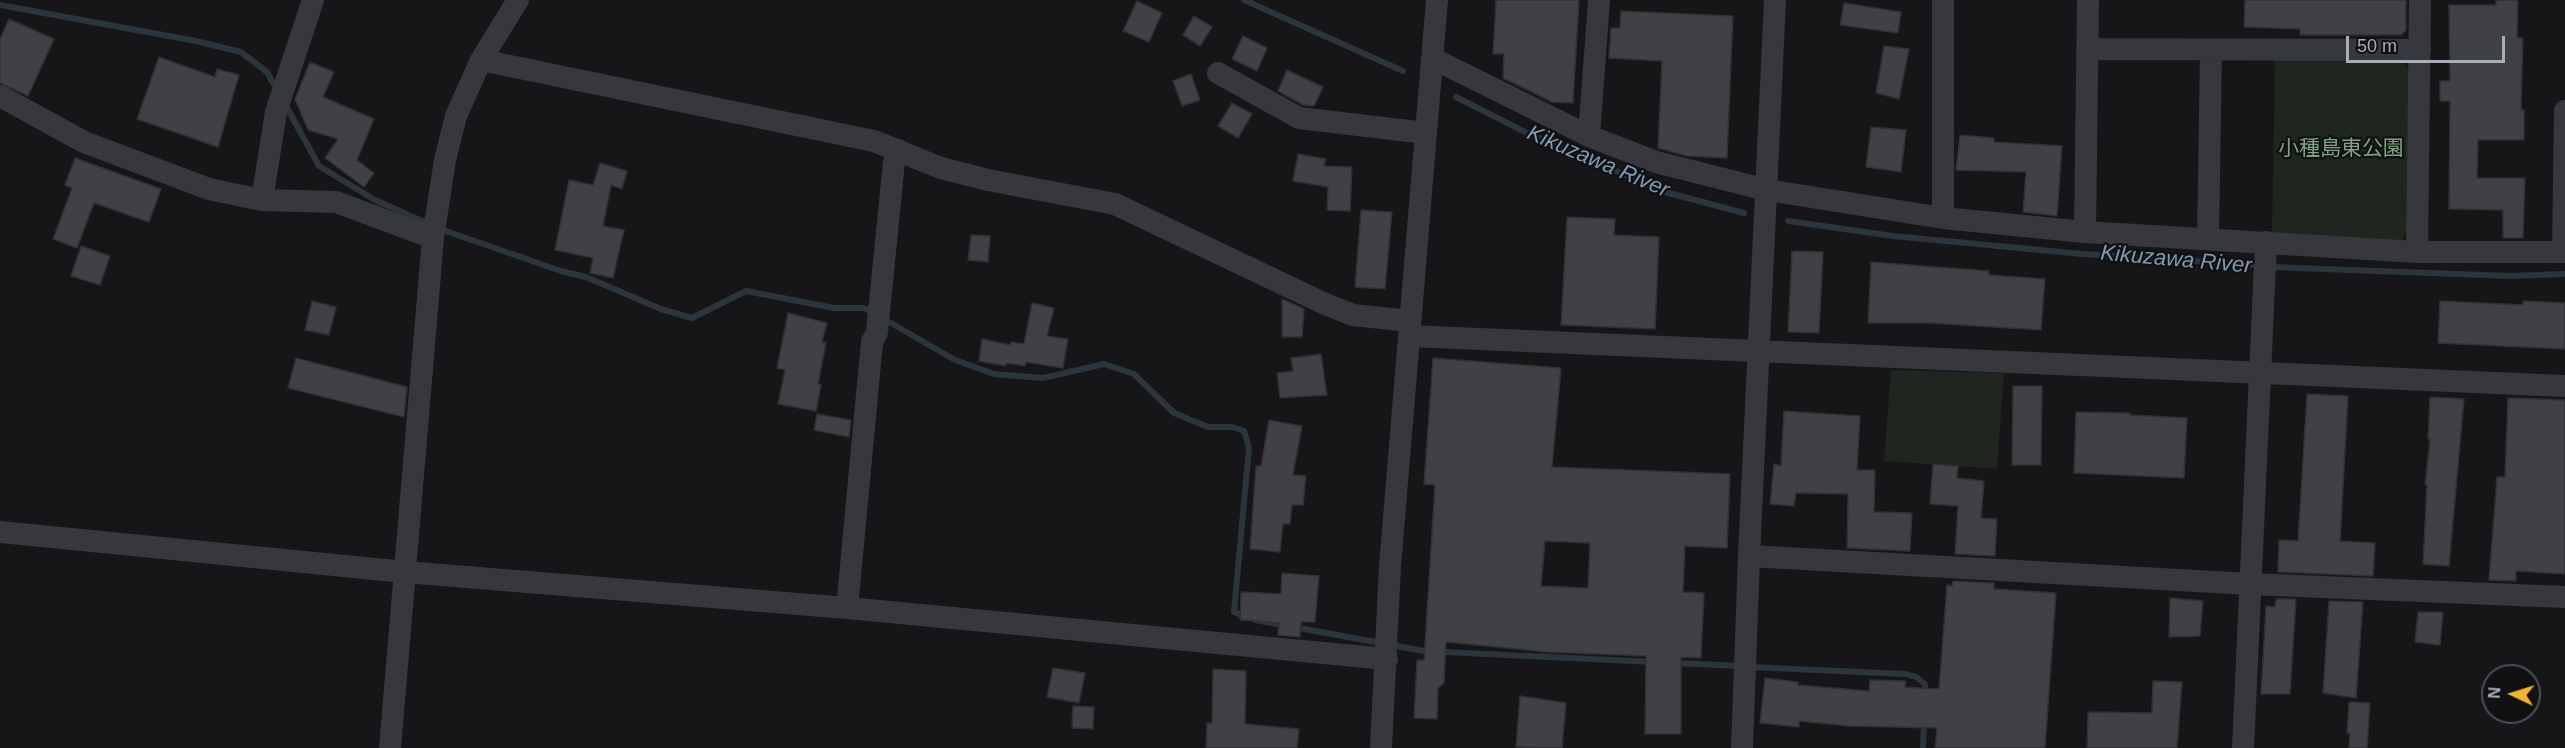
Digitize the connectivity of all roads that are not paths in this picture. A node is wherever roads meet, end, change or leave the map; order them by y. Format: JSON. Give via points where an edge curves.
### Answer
{"nodes":[{"id":1,"x":313,"y":0,"type":"edge"},
{"id":2,"x":518,"y":0,"type":"edge"},
{"id":3,"x":1437,"y":0,"type":"edge"},
{"id":4,"x":1599,"y":0,"type":"edge"},
{"id":5,"x":1775,"y":0,"type":"edge"},
{"id":6,"x":1942,"y":0,"type":"edge"},
{"id":7,"x":2088,"y":0,"type":"edge"},
{"id":8,"x":2420,"y":0,"type":"edge"},
{"id":9,"x":2088,"y":49,"type":"junction"},
{"id":10,"x":2211,"y":50,"type":"junction"},
{"id":11,"x":2420,"y":50,"type":"junction"},
{"id":12,"x":1432,"y":58,"type":"junction"},
{"id":13,"x":481,"y":60,"type":"junction"},
{"id":14,"x":1218,"y":73,"type":"dead end"},
{"id":15,"x":0,"y":96,"type":"edge"},
{"id":16,"x":2565,"y":111,"type":"edge"},
{"id":17,"x":1426,"y":133,"type":"junction"},
{"id":18,"x":1589,"y":136,"type":"junction"},
{"id":19,"x":898,"y":150,"type":"junction"},
{"id":20,"x":1767,"y":190,"type":"junction"},
{"id":21,"x":262,"y":200,"type":"junction"},
{"id":22,"x":1943,"y":218,"type":"junction"},
{"id":23,"x":2085,"y":232,"type":"junction"},
{"id":24,"x":433,"y":238,"type":"junction"},
{"id":25,"x":2208,"y":239,"type":"junction"},
{"id":26,"x":2266,"y":248,"type":"junction"},
{"id":27,"x":2417,"y":252,"type":"junction"},
{"id":28,"x":2564,"y":252,"type":"edge"},
{"id":29,"x":1410,"y":329,"type":"junction"},
{"id":30,"x":1759,"y":351,"type":"junction"},
{"id":31,"x":2259,"y":374,"type":"junction"},
{"id":32,"x":2565,"y":387,"type":"edge"},
{"id":33,"x":0,"y":532,"type":"edge"},
{"id":34,"x":1749,"y":556,"type":"junction"},
{"id":35,"x":405,"y":572,"type":"junction"},
{"id":36,"x":2250,"y":584,"type":"junction"},
{"id":37,"x":2565,"y":597,"type":"edge"},
{"id":38,"x":847,"y":608,"type":"junction"},
{"id":39,"x":1387,"y":659,"type":"junction"},
{"id":40,"x":390,"y":748,"type":"edge"},
{"id":41,"x":1381,"y":748,"type":"edge"},
{"id":42,"x":1742,"y":748,"type":"edge"},
{"id":43,"x":2243,"y":748,"type":"edge"}],
"edges":[{"from":1,"to":21,"type":"street","via":[[276,112]]},
{"from":2,"to":13,"type":"street"},
{"from":3,"to":12,"type":"street"},
{"from":4,"to":18,"type":"street"},
{"from":5,"to":20,"type":"street"},
{"from":6,"to":22,"type":"street"},
{"from":7,"to":9,"type":"street"},
{"from":8,"to":11,"type":"street"},
{"from":9,"to":10,"type":"street"},
{"from":9,"to":23,"type":"street"},
{"from":10,"to":11,"type":"street"},
{"from":10,"to":25,"type":"street"},
{"from":11,"to":27,"type":"street"},
{"from":12,"to":17,"type":"street"},
{"from":12,"to":18,"type":"street"},
{"from":13,"to":19,"type":"street","via":[[874,141]]},
{"from":13,"to":24,"type":"street","via":[[456,116]]},
{"from":14,"to":17,"type":"street","via":[[1299,118]]},
{"from":15,"to":21,"type":"street","via":[[84,142],[209,189]]},
{"from":16,"to":28,"type":"street"},
{"from":17,"to":29,"type":"street"},
{"from":18,"to":20,"type":"street","via":[[1656,162]]},
{"from":19,"to":29,"type":"street","via":[[941,168],[988,180],[1115,204],[1323,303]]},
{"from":19,"to":38,"type":"street","via":[[877,332],[872,342]]},
{"from":20,"to":22,"type":"street"},
{"from":20,"to":30,"type":"street"},
{"from":21,"to":24,"type":"street","via":[[336,202]]},
{"from":22,"to":23,"type":"street"},
{"from":23,"to":25,"type":"street"},
{"from":24,"to":35,"type":"street"},
{"from":25,"to":26,"type":"street"},
{"from":26,"to":27,"type":"street"},
{"from":26,"to":31,"type":"street"},
{"from":27,"to":28,"type":"street"},
{"from":29,"to":30,"type":"street"},
{"from":29,"to":39,"type":"street","via":[[1390,566]]},
{"from":30,"to":31,"type":"street"},
{"from":30,"to":34,"type":"street"},
{"from":31,"to":32,"type":"street"},
{"from":31,"to":36,"type":"street"},
{"from":33,"to":35,"type":"street"},
{"from":34,"to":36,"type":"street"},
{"from":34,"to":42,"type":"street"},
{"from":35,"to":38,"type":"street"},
{"from":35,"to":40,"type":"street"},
{"from":36,"to":37,"type":"street"},
{"from":36,"to":43,"type":"street"},
{"from":38,"to":39,"type":"street"},
{"from":39,"to":41,"type":"street"}]}
